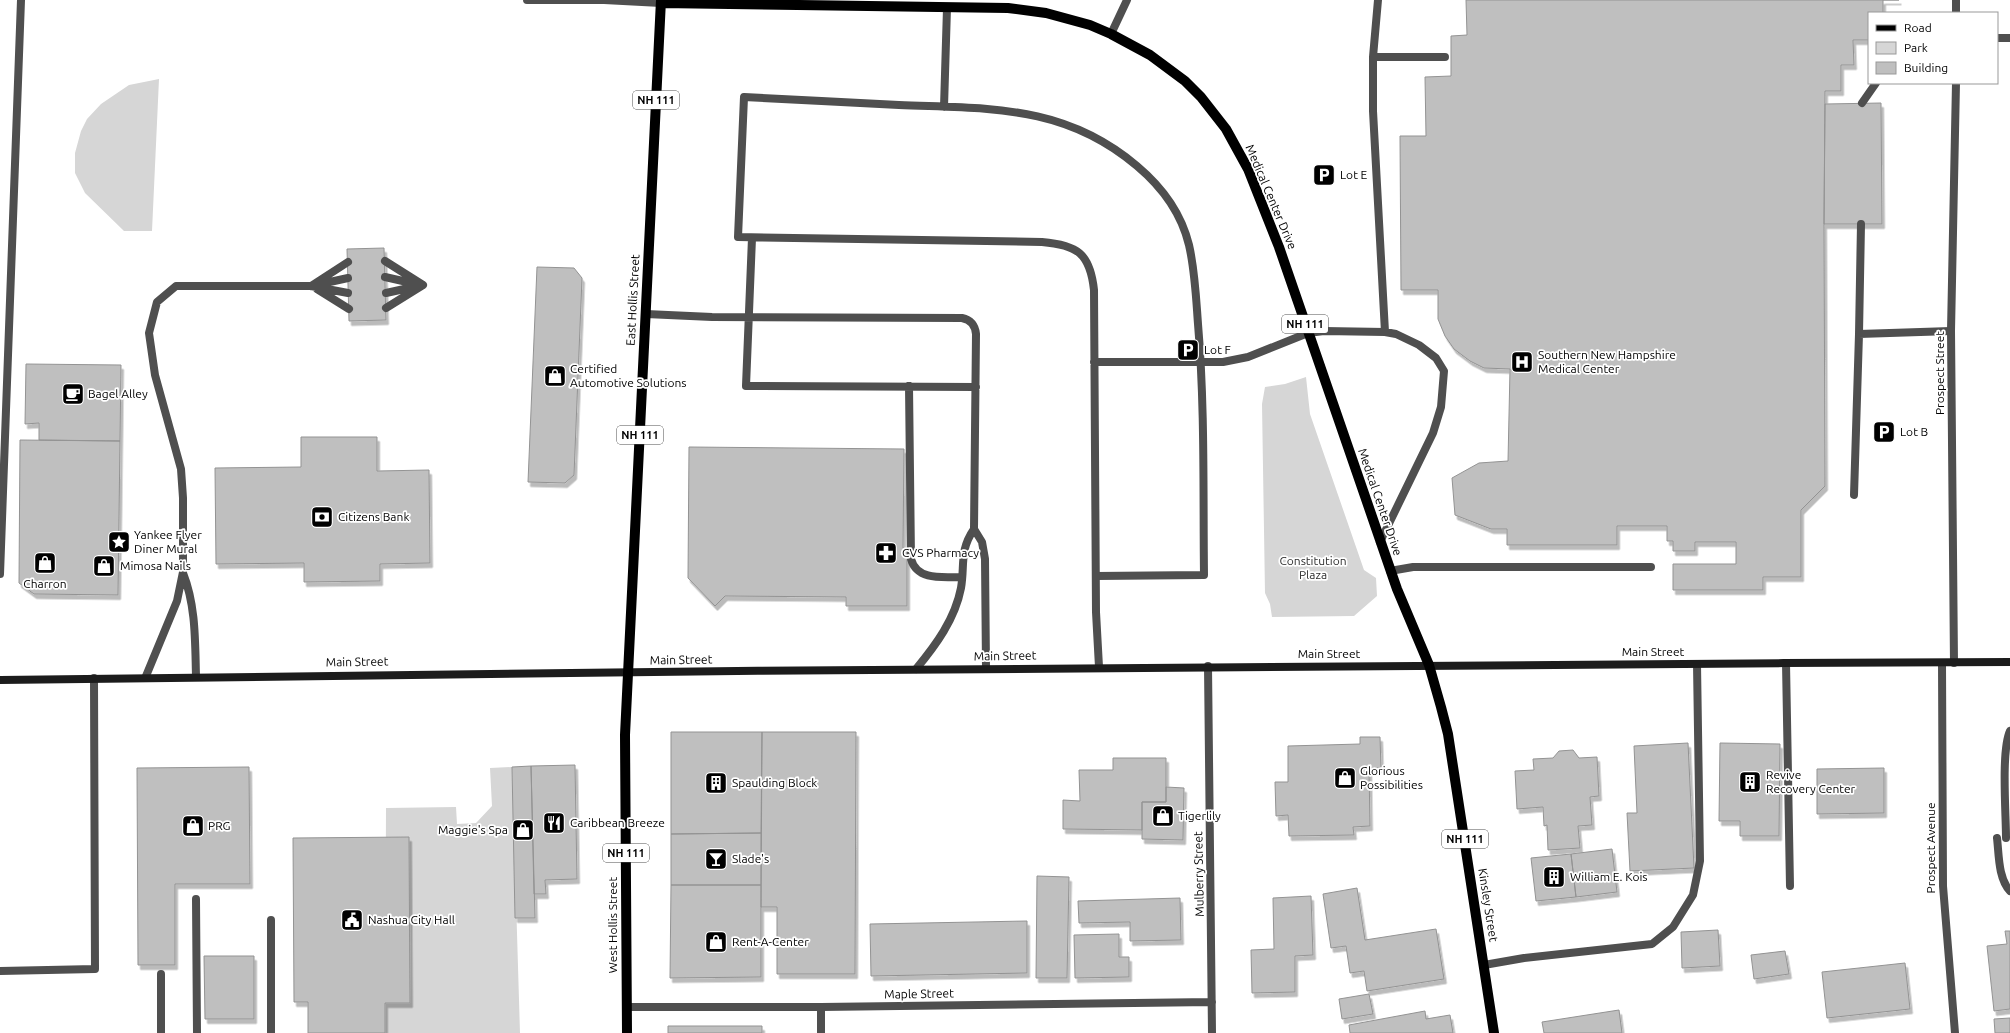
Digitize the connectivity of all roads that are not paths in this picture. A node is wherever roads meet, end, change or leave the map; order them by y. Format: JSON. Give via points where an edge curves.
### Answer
{"nodes":[{"id":1,"x":21,"y":0,"type":"edge"},
{"id":2,"x":528,"y":0,"type":"edge"},
{"id":3,"x":544,"y":0,"type":"edge"},
{"id":4,"x":1127,"y":0,"type":"edge"},
{"id":5,"x":1378,"y":0,"type":"edge"},
{"id":6,"x":1956,"y":0,"type":"edge"},
{"id":7,"x":661,"y":1,"type":"edge"},
{"id":8,"x":947,"y":8,"type":"junction"},
{"id":9,"x":1956,"y":12,"type":"edge"},
{"id":10,"x":1111,"y":34,"type":"junction"},
{"id":11,"x":1998,"y":38,"type":"edge"},
{"id":12,"x":2010,"y":38,"type":"edge"},
{"id":13,"x":1373,"y":57,"type":"junction"},
{"id":14,"x":1445,"y":57,"type":"dead end"},
{"id":15,"x":1875,"y":84,"type":"edge"},
{"id":16,"x":1956,"y":84,"type":"edge"},
{"id":17,"x":1862,"y":103,"type":"dead end"},
{"id":18,"x":944,"y":107,"type":"junction"},
{"id":19,"x":1861,"y":224,"type":"dead end"},
{"id":20,"x":752,"y":238,"type":"junction"},
{"id":21,"x":385,"y":261,"type":"dead end"},
{"id":22,"x":348,"y":262,"type":"dead end"},
{"id":23,"x":385,"y":277,"type":"dead end"},
{"id":24,"x":348,"y":278,"type":"dead end"},
{"id":25,"x":423,"y":285,"type":"junction"},
{"id":26,"x":311,"y":286,"type":"junction"},
{"id":27,"x":386,"y":293,"type":"dead end"},
{"id":28,"x":348,"y":294,"type":"dead end"},
{"id":29,"x":386,"y":308,"type":"dead end"},
{"id":30,"x":349,"y":309,"type":"dead end"},
{"id":31,"x":646,"y":314,"type":"junction"},
{"id":32,"x":748,"y":317,"type":"junction"},
{"id":33,"x":1952,"y":331,"type":"junction"},
{"id":34,"x":1385,"y":332,"type":"junction"},
{"id":35,"x":1308,"y":333,"type":"junction"},
{"id":36,"x":1859,"y":334,"type":"junction"},
{"id":37,"x":1094,"y":362,"type":"junction"},
{"id":38,"x":1202,"y":363,"type":"junction"},
{"id":39,"x":909,"y":386,"type":"junction"},
{"id":40,"x":976,"y":387,"type":"junction"},
{"id":41,"x":1854,"y":495,"type":"dead end"},
{"id":42,"x":974,"y":529,"type":"junction"},
{"id":43,"x":1380,"y":542,"type":"junction"},
{"id":44,"x":1651,"y":567,"type":"dead end"},
{"id":45,"x":183,"y":572,"type":"junction"},
{"id":46,"x":1390,"y":572,"type":"junction"},
{"id":47,"x":0,"y":574,"type":"edge"},
{"id":48,"x":1096,"y":576,"type":"junction"},
{"id":49,"x":962,"y":577,"type":"junction"},
{"id":50,"x":2010,"y":662,"type":"edge"},
{"id":51,"x":1786,"y":663,"type":"junction"},
{"id":52,"x":1942,"y":663,"type":"junction"},
{"id":53,"x":1954,"y":663,"type":"junction"},
{"id":54,"x":1697,"y":664,"type":"junction"},
{"id":55,"x":1429,"y":665,"type":"junction"},
{"id":56,"x":1208,"y":666,"type":"junction"},
{"id":57,"x":1099,"y":667,"type":"junction"},
{"id":58,"x":986,"y":668,"type":"junction"},
{"id":59,"x":916,"y":669,"type":"junction"},
{"id":60,"x":627,"y":673,"type":"junction"},
{"id":61,"x":146,"y":676,"type":"junction"},
{"id":62,"x":196,"y":676,"type":"junction"},
{"id":63,"x":94,"y":678,"type":"junction"},
{"id":64,"x":0,"y":680,"type":"edge"},
{"id":65,"x":2010,"y":731,"type":"edge"},
{"id":66,"x":1998,"y":838,"type":"dead end"},
{"id":67,"x":2006,"y":838,"type":"dead end"},
{"id":68,"x":1790,"y":886,"type":"dead end"},
{"id":69,"x":2010,"y":891,"type":"edge"},
{"id":70,"x":196,"y":898,"type":"dead end"},
{"id":71,"x":271,"y":920,"type":"dead end"},
{"id":72,"x":1484,"y":965,"type":"junction"},
{"id":73,"x":0,"y":971,"type":"edge"},
{"id":74,"x":161,"y":974,"type":"dead end"},
{"id":75,"x":1212,"y":1002,"type":"junction"},
{"id":76,"x":626,"y":1007,"type":"junction"},
{"id":77,"x":820,"y":1007,"type":"junction"},
{"id":78,"x":161,"y":1033,"type":"edge"},
{"id":79,"x":197,"y":1033,"type":"edge"},
{"id":80,"x":271,"y":1033,"type":"edge"},
{"id":81,"x":627,"y":1033,"type":"edge"},
{"id":82,"x":821,"y":1033,"type":"edge"},
{"id":83,"x":1212,"y":1033,"type":"edge"},
{"id":84,"x":1494,"y":1033,"type":"edge"},
{"id":85,"x":1955,"y":1033,"type":"edge"}],
"edges":[{"from":1,"to":47,"type":"street"},
{"from":2,"to":3,"type":"street"},
{"from":3,"to":7,"type":"street"},
{"from":4,"to":10,"type":"street"},
{"from":5,"to":13,"type":"street"},
{"from":6,"to":9,"type":"street"},
{"from":7,"to":8,"type":"main road","name":"Medical Center Drive","number":"NH 111"},
{"from":7,"to":31,"type":"main road","name":"East Hollis Street","number":"NH 111"},
{"from":8,"to":10,"type":"main road","name":"Medical Center Drive","number":"NH 111","via":[[1027,10],[1068,18]]},
{"from":8,"to":18,"type":"street"},
{"from":10,"to":35,"type":"main road","name":"Medical Center Drive","number":"NH 111","via":[[1150,55],[1185,81],[1226,129],[1248,169],[1270,220]]},
{"from":11,"to":12,"type":"street"},
{"from":13,"to":14,"type":"street"},
{"from":13,"to":34,"type":"street","via":[[1373,111]]},
{"from":15,"to":17,"type":"street"},
{"from":16,"to":33,"type":"street","name":"Prospect Street"},
{"from":18,"to":20,"type":"street","via":[[744,97],[738,237]]},
{"from":18,"to":38,"type":"street","via":[[1011,112],[1062,122],[1120,151],[1151,178],[1167,196],[1188,242],[1195,272]]},
{"from":19,"to":36,"type":"street"},
{"from":20,"to":32,"type":"street"},
{"from":20,"to":37,"type":"street","via":[[1042,242],[1068,246],[1083,255],[1091,271],[1094,290]]},
{"from":21,"to":25,"type":"street"},
{"from":22,"to":26,"type":"street"},
{"from":23,"to":25,"type":"street"},
{"from":24,"to":26,"type":"street"},
{"from":25,"to":27,"type":"street"},
{"from":25,"to":29,"type":"street"},
{"from":26,"to":28,"type":"street"},
{"from":26,"to":30,"type":"street"},
{"from":26,"to":45,"type":"street","via":[[176,286],[157,302],[149,333],[155,375],[181,469]]},
{"from":31,"to":32,"type":"street"},
{"from":31,"to":60,"type":"main road","name":"East Hollis Street","number":"NH 111"},
{"from":32,"to":39,"type":"street","via":[[746,386]]},
{"from":32,"to":40,"type":"street","via":[[967,319],[975,328],[976,334]]},
{"from":33,"to":36,"type":"street"},
{"from":33,"to":53,"type":"street","name":"Prospect Street"},
{"from":34,"to":35,"type":"street"},
{"from":34,"to":43,"type":"street","via":[[1396,334],[1419,345],[1439,362],[1445,377],[1435,428]]},
{"from":35,"to":38,"type":"street","via":[[1248,357]]},
{"from":35,"to":43,"type":"main road","name":"Medical Center Drive","number":"NH 111"},
{"from":36,"to":41,"type":"street"},
{"from":37,"to":38,"type":"street"},
{"from":37,"to":48,"type":"street"},
{"from":38,"to":48,"type":"street","via":[[1204,575]]},
{"from":39,"to":40,"type":"street"},
{"from":39,"to":49,"type":"street","via":[[912,565],[928,576]]},
{"from":40,"to":42,"type":"street"},
{"from":42,"to":49,"type":"street","via":[[964,549]]},
{"from":42,"to":58,"type":"street","via":[[982,542],[985,558]]},
{"from":43,"to":46,"type":"main road","name":"Medical Center Drive","number":"NH 111"},
{"from":44,"to":46,"type":"street","via":[[1413,567]]},
{"from":45,"to":61,"type":"street","via":[[177,601]]},
{"from":45,"to":62,"type":"street","via":[[194,618]]},
{"from":46,"to":55,"type":"main road","name":"Medical Center Drive","number":"NH 111"},
{"from":48,"to":57,"type":"street"},
{"from":49,"to":59,"type":"street","via":[[958,602],[952,616]]},
{"from":50,"to":53,"type":"main road","name":"Main Street"},
{"from":51,"to":52,"type":"main road","name":"Main Street"},
{"from":51,"to":54,"type":"main road","name":"Main Street"},
{"from":51,"to":68,"type":"street"},
{"from":52,"to":53,"type":"main road","name":"Main Street"},
{"from":52,"to":85,"type":"street","name":"Prospect Avenue","via":[[1942,886]]},
{"from":54,"to":55,"type":"main road","name":"Main Street"},
{"from":54,"to":72,"type":"street","via":[[1700,861],[1693,895],[1673,927],[1652,944]]},
{"from":55,"to":56,"type":"main road","name":"Main Street"},
{"from":55,"to":72,"type":"main road","name":"Kinsley Street","number":"NH 111","via":[[1448,734]]},
{"from":56,"to":57,"type":"main road","name":"Main Street"},
{"from":56,"to":75,"type":"street","name":"Mulberry Street"},
{"from":57,"to":58,"type":"main road","name":"Main Street"},
{"from":58,"to":59,"type":"main road","name":"Main Street"},
{"from":59,"to":60,"type":"main road","name":"Main Street"},
{"from":60,"to":62,"type":"main road","name":"Main Street"},
{"from":60,"to":76,"type":"main road","name":"West Hollis Street","number":"NH 111"},
{"from":61,"to":62,"type":"main road","name":"Main Street"},
{"from":61,"to":63,"type":"main road","name":"Main Street"},
{"from":63,"to":64,"type":"main road","name":"Main Street"},
{"from":63,"to":73,"type":"street","via":[[95,969]]},
{"from":65,"to":67,"type":"street","via":[[2006,739],[2005,756]]},
{"from":66,"to":69,"type":"street","via":[[2001,870],[2005,886]]},
{"from":70,"to":79,"type":"street"},
{"from":71,"to":80,"type":"street"},
{"from":72,"to":84,"type":"main road","name":"Kinsley Street","number":"NH 111"},
{"from":74,"to":78,"type":"street"},
{"from":75,"to":77,"type":"street","name":"Maple Street"},
{"from":75,"to":83,"type":"street","name":"Mulberry Street"},
{"from":76,"to":77,"type":"street","name":"Maple Street"},
{"from":76,"to":81,"type":"main road","name":"West Hollis Street","number":"NH 111"},
{"from":77,"to":82,"type":"street"}]}
